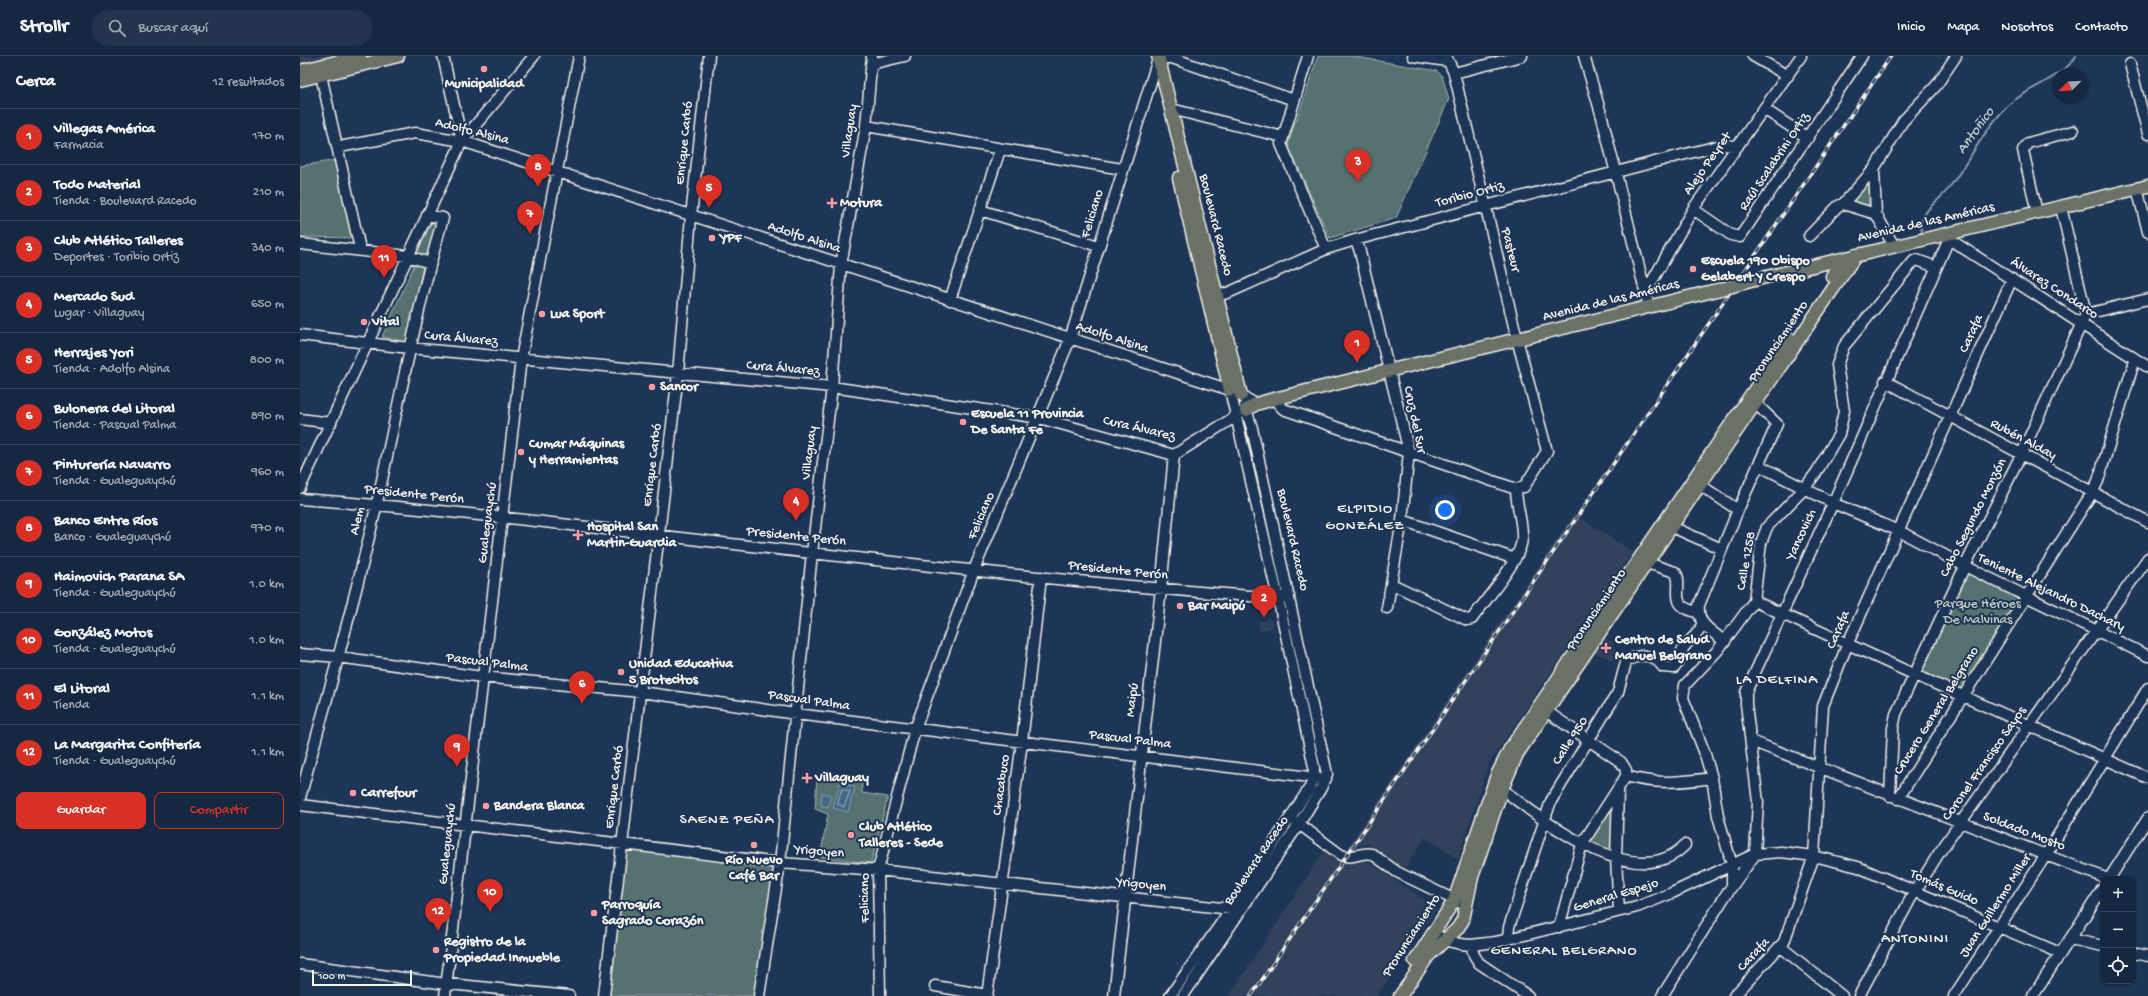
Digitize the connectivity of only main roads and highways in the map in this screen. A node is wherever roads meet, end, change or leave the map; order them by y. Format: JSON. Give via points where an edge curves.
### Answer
{"nodes":[{"id":1,"x":360,"y":56,"type":"edge"},
{"id":2,"x":398,"y":56,"type":"edge"},
{"id":3,"x":1156,"y":56,"type":"edge"},
{"id":4,"x":300,"y":71,"type":"edge"},
{"id":5,"x":300,"y":80,"type":"edge"},
{"id":6,"x":2143,"y":187,"type":"edge"},
{"id":7,"x":1856,"y":255,"type":"junction"},
{"id":8,"x":1843,"y":258,"type":"junction"},
{"id":9,"x":1820,"y":264,"type":"junction"},
{"id":10,"x":1825,"y":286,"type":"junction"},
{"id":11,"x":1251,"y":407,"type":"road end"},
{"id":12,"x":1439,"y":936,"type":"junction"},
{"id":13,"x":1391,"y":996,"type":"edge"},
{"id":14,"x":1400,"y":996,"type":"edge"}],
"edges":[{"from":1,"to":4,"type":"main road"},
{"from":2,"to":5,"type":"main road"},
{"from":3,"to":3,"type":"main road","name":"Boulevard Racedo","via":[[1217,296],[1235,392],[1154,71]]},
{"from":6,"to":7,"type":"main road","name":"Avenida de las Américas","via":[[1947,236]]},
{"from":7,"to":8,"type":"main road","name":"Avenida de las Américas"},
{"from":7,"to":12,"type":"main road","name":"Pronunciamiento","via":[[1517,754],[1502,789],[1472,877],[1460,925]]},
{"from":8,"to":9,"type":"main road","name":"Avenida de las Américas"},
{"from":8,"to":10,"type":"main road","name":"Pronunciamiento"},
{"from":9,"to":10,"type":"main road","via":[[1824,272]]},
{"from":9,"to":11,"type":"main road","name":"Avenida de las Américas","bridge":true,"via":[[1389,370]]},
{"from":10,"to":12,"type":"main road","name":"Pronunciamiento","via":[[1510,749],[1497,775],[1454,901]]},
{"from":12,"to":13,"type":"main road","name":"Pronunciamiento"},
{"from":12,"to":14,"type":"main road","name":"Pronunciamiento"}]}
